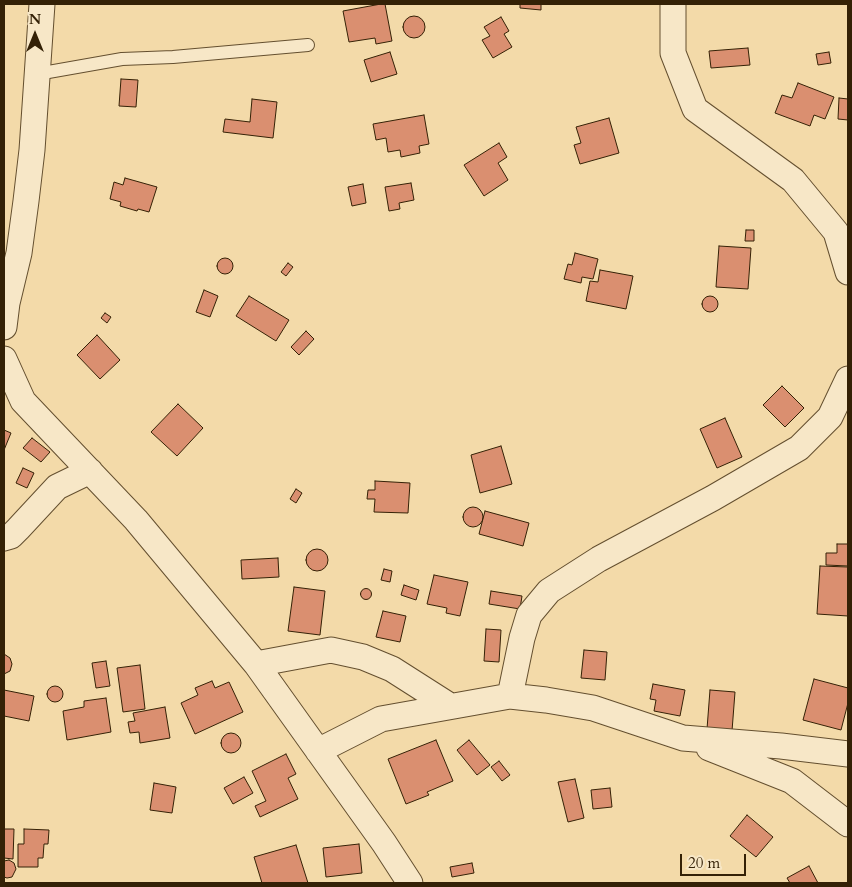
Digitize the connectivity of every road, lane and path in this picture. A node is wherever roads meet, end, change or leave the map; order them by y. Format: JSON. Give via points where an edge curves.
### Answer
{"nodes":[{"id":1,"x":42,"y":4,"type":"edge"},
{"id":2,"x":672,"y":4,"type":"edge"},
{"id":3,"x":308,"y":45,"type":"dead end"},
{"id":4,"x":37,"y":74,"type":"junction"},
{"id":5,"x":842,"y":228,"type":"edge"},
{"id":6,"x":848,"y":272,"type":"edge"},
{"id":7,"x":4,"y":328,"type":"edge"},
{"id":8,"x":4,"y":360,"type":"edge"},
{"id":9,"x":848,"y":379,"type":"edge"},
{"id":10,"x":90,"y":471,"type":"junction"},
{"id":11,"x":4,"y":538,"type":"edge"},
{"id":12,"x":256,"y":664,"type":"junction"},
{"id":13,"x":510,"y":696,"type":"junction"},
{"id":14,"x":450,"y":706,"type":"junction"},
{"id":15,"x":683,"y":738,"type":"junction"},
{"id":16,"x":318,"y":751,"type":"junction"},
{"id":17,"x":848,"y":754,"type":"edge"},
{"id":18,"x":848,"y":824,"type":"edge"},
{"id":19,"x":410,"y":883,"type":"edge"}],
"edges":[{"from":1,"to":4,"type":"street"},
{"from":2,"to":5,"type":"street","via":[[672,53],[695,109],[793,180]]},
{"from":3,"to":4,"type":"lane","via":[[122,59]]},
{"from":4,"to":7,"type":"street","via":[[32,150],[19,253]]},
{"from":5,"to":6,"type":"street"},
{"from":8,"to":10,"type":"street","via":[[23,401]]},
{"from":9,"to":13,"type":"street","via":[[830,417],[799,448],[599,559],[550,591],[529,614]]},
{"from":10,"to":11,"type":"street","via":[[56,487],[11,536]]},
{"from":10,"to":12,"type":"street","via":[[136,520]]},
{"from":12,"to":14,"type":"street","via":[[331,650],[362,657],[392,669]]},
{"from":12,"to":16,"type":"street"},
{"from":13,"to":14,"type":"street"},
{"from":13,"to":15,"type":"street","via":[[593,708]]},
{"from":14,"to":16,"type":"street","via":[[381,719]]},
{"from":15,"to":17,"type":"street"},
{"from":15,"to":18,"type":"street","via":[[792,780]]},
{"from":16,"to":19,"type":"street"}]}
